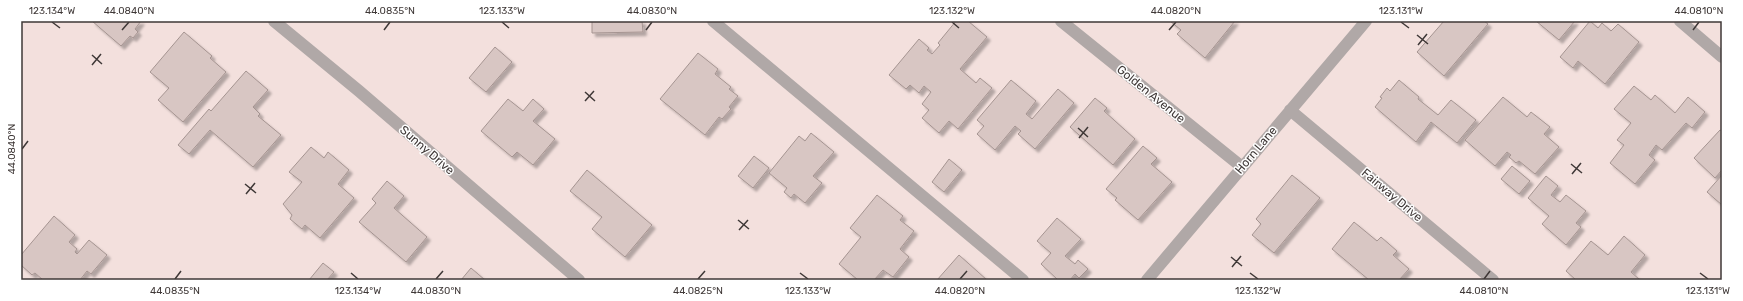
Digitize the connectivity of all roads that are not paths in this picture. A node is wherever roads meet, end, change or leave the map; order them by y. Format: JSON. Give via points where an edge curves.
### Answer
{"nodes":[{"id":1,"x":274,"y":21,"type":"edge"},
{"id":2,"x":713,"y":21,"type":"edge"},
{"id":3,"x":1060,"y":21,"type":"edge"},
{"id":4,"x":1366,"y":21,"type":"edge"},
{"id":5,"x":1680,"y":21,"type":"edge"},
{"id":6,"x":1722,"y":56,"type":"edge"},
{"id":7,"x":1290,"y":110,"type":"junction"},
{"id":8,"x":1242,"y":167,"type":"junction"},
{"id":9,"x":579,"y":280,"type":"edge"},
{"id":10,"x":1023,"y":280,"type":"edge"},
{"id":11,"x":1147,"y":280,"type":"edge"},
{"id":12,"x":1493,"y":280,"type":"edge"}],
"edges":[{"from":1,"to":9,"type":"street","name":"Sunny Drive"},
{"from":2,"to":10,"type":"street"},
{"from":3,"to":8,"type":"street","name":"Golden Avenue"},
{"from":4,"to":7,"type":"street","name":"Horn Lane"},
{"from":5,"to":6,"type":"street"},
{"from":7,"to":8,"type":"street","name":"Horn Lane"},
{"from":7,"to":12,"type":"street","name":"Fairway Drive"},
{"from":8,"to":11,"type":"street","name":"Horn Lane"}]}
